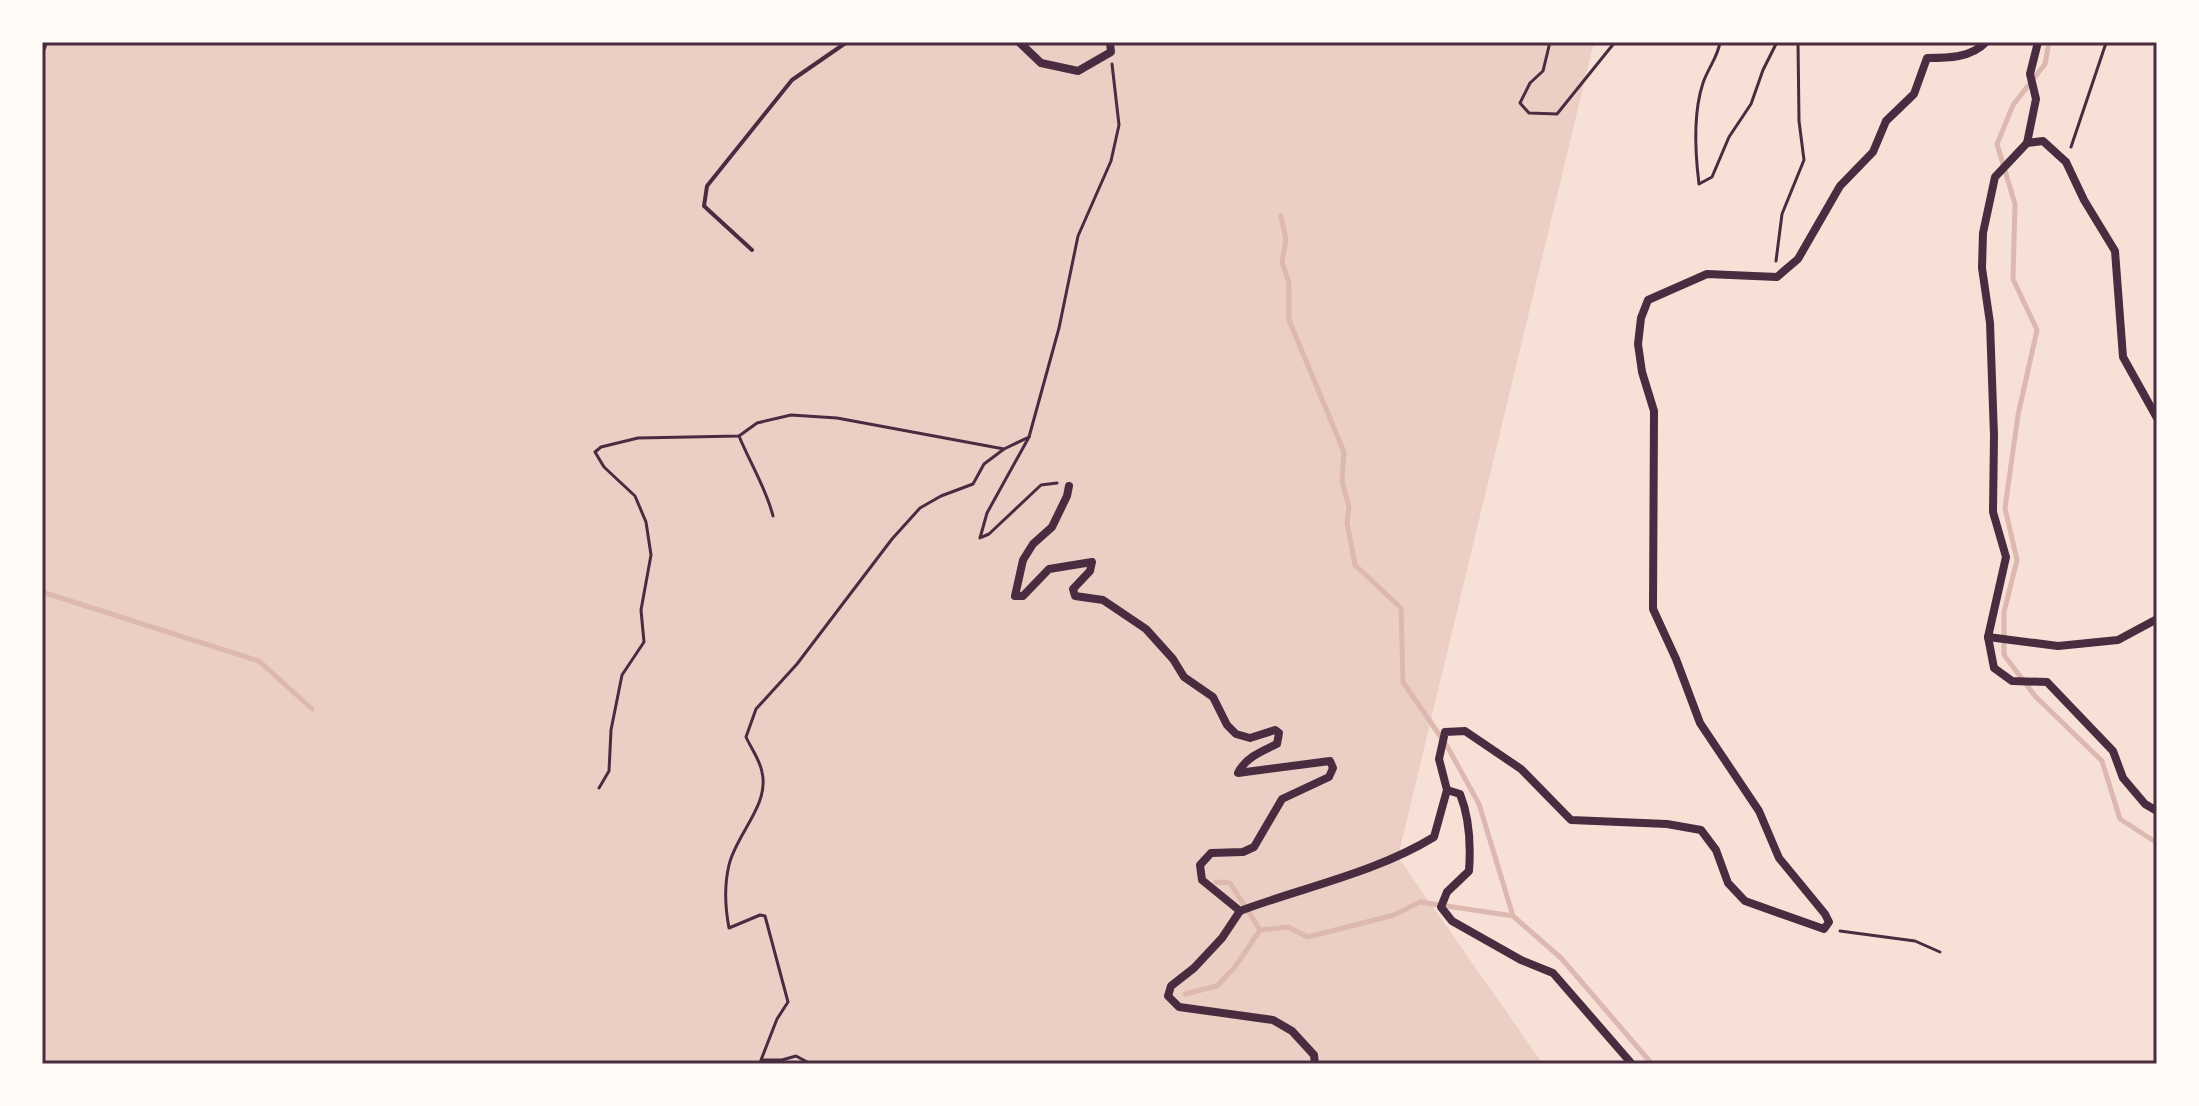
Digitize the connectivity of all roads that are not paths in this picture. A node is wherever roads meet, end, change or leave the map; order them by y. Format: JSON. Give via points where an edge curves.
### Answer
{"nodes":[{"id":1,"x":44,"y":42,"type":"edge"},
{"id":2,"x":847,"y":42,"type":"edge"},
{"id":3,"x":1019,"y":42,"type":"edge"},
{"id":4,"x":1110,"y":42,"type":"edge"},
{"id":5,"x":1986,"y":42,"type":"edge"},
{"id":6,"x":2038,"y":42,"type":"edge"},
{"id":7,"x":42,"y":48,"type":"edge"},
{"id":8,"x":2027,"y":143,"type":"junction"},
{"id":9,"x":752,"y":250,"type":"dead end"},
{"id":10,"x":2157,"y":418,"type":"edge"},
{"id":11,"x":1069,"y":486,"type":"road end"},
{"id":12,"x":2157,"y":619,"type":"edge"},
{"id":13,"x":1988,"y":637,"type":"junction"},
{"id":14,"x":1447,"y":790,"type":"junction"},
{"id":15,"x":2157,"y":811,"type":"edge"},
{"id":16,"x":1240,"y":911,"type":"junction"},
{"id":17,"x":1315,"y":1064,"type":"edge"},
{"id":18,"x":1632,"y":1064,"type":"edge"}],
"edges":[{"from":1,"to":7,"type":"street"},
{"from":2,"to":9,"type":"lane","via":[[792,80],[707,186],[704,206]]},
{"from":3,"to":4,"type":"street","via":[[1041,63],[1078,71],[1111,52]]},
{"from":5,"to":14,"type":"street","via":[[1954,58],[1927,58],[1914,94],[1886,121],[1873,152],[1840,186],[1798,259],[1777,277],[1707,274],[1648,300],[1641,318],[1638,344],[1654,411],[1653,609],[1700,723],[1759,811],[1779,858],[1825,914],[1829,922],[1824,929],[1745,901],[1728,883],[1716,850],[1701,830],[1571,820],[1521,769],[1465,731],[1445,732],[1439,759]]},
{"from":6,"to":8,"type":"street","via":[[2030,74],[2036,99]]},
{"from":8,"to":10,"type":"street","via":[[2043,141],[2066,162],[2115,251],[2123,357]]},
{"from":8,"to":13,"type":"street","via":[[1995,177],[1983,233],[1994,422],[1993,512],[2006,557]]},
{"from":11,"to":16,"type":"street","via":[[1052,527],[1023,560],[1015,596],[1023,596],[1049,569],[1092,562],[1073,589],[1075,596],[1103,600],[1146,629],[1184,677],[1213,697],[1236,734],[1250,738],[1279,733],[1277,744],[1257,753],[1238,773],[1330,761],[1333,768],[1329,777],[1282,799],[1254,847],[1211,853],[1200,865],[1202,880]]},
{"from":12,"to":13,"type":"street","via":[[2118,640],[2058,646]]},
{"from":13,"to":15,"type":"street","via":[[1994,668],[2012,681],[2047,682],[2113,751],[2123,778]]},
{"from":14,"to":16,"type":"street","via":[[1434,837],[1415,849]]},
{"from":14,"to":18,"type":"street","via":[[1460,794],[1471,844],[1469,871],[1447,892],[1441,907],[1452,921],[1553,973]]},
{"from":16,"to":17,"type":"street","via":[[1222,938],[1171,986],[1168,996],[1179,1007],[1273,1020],[1292,1031],[1314,1055]]}]}
